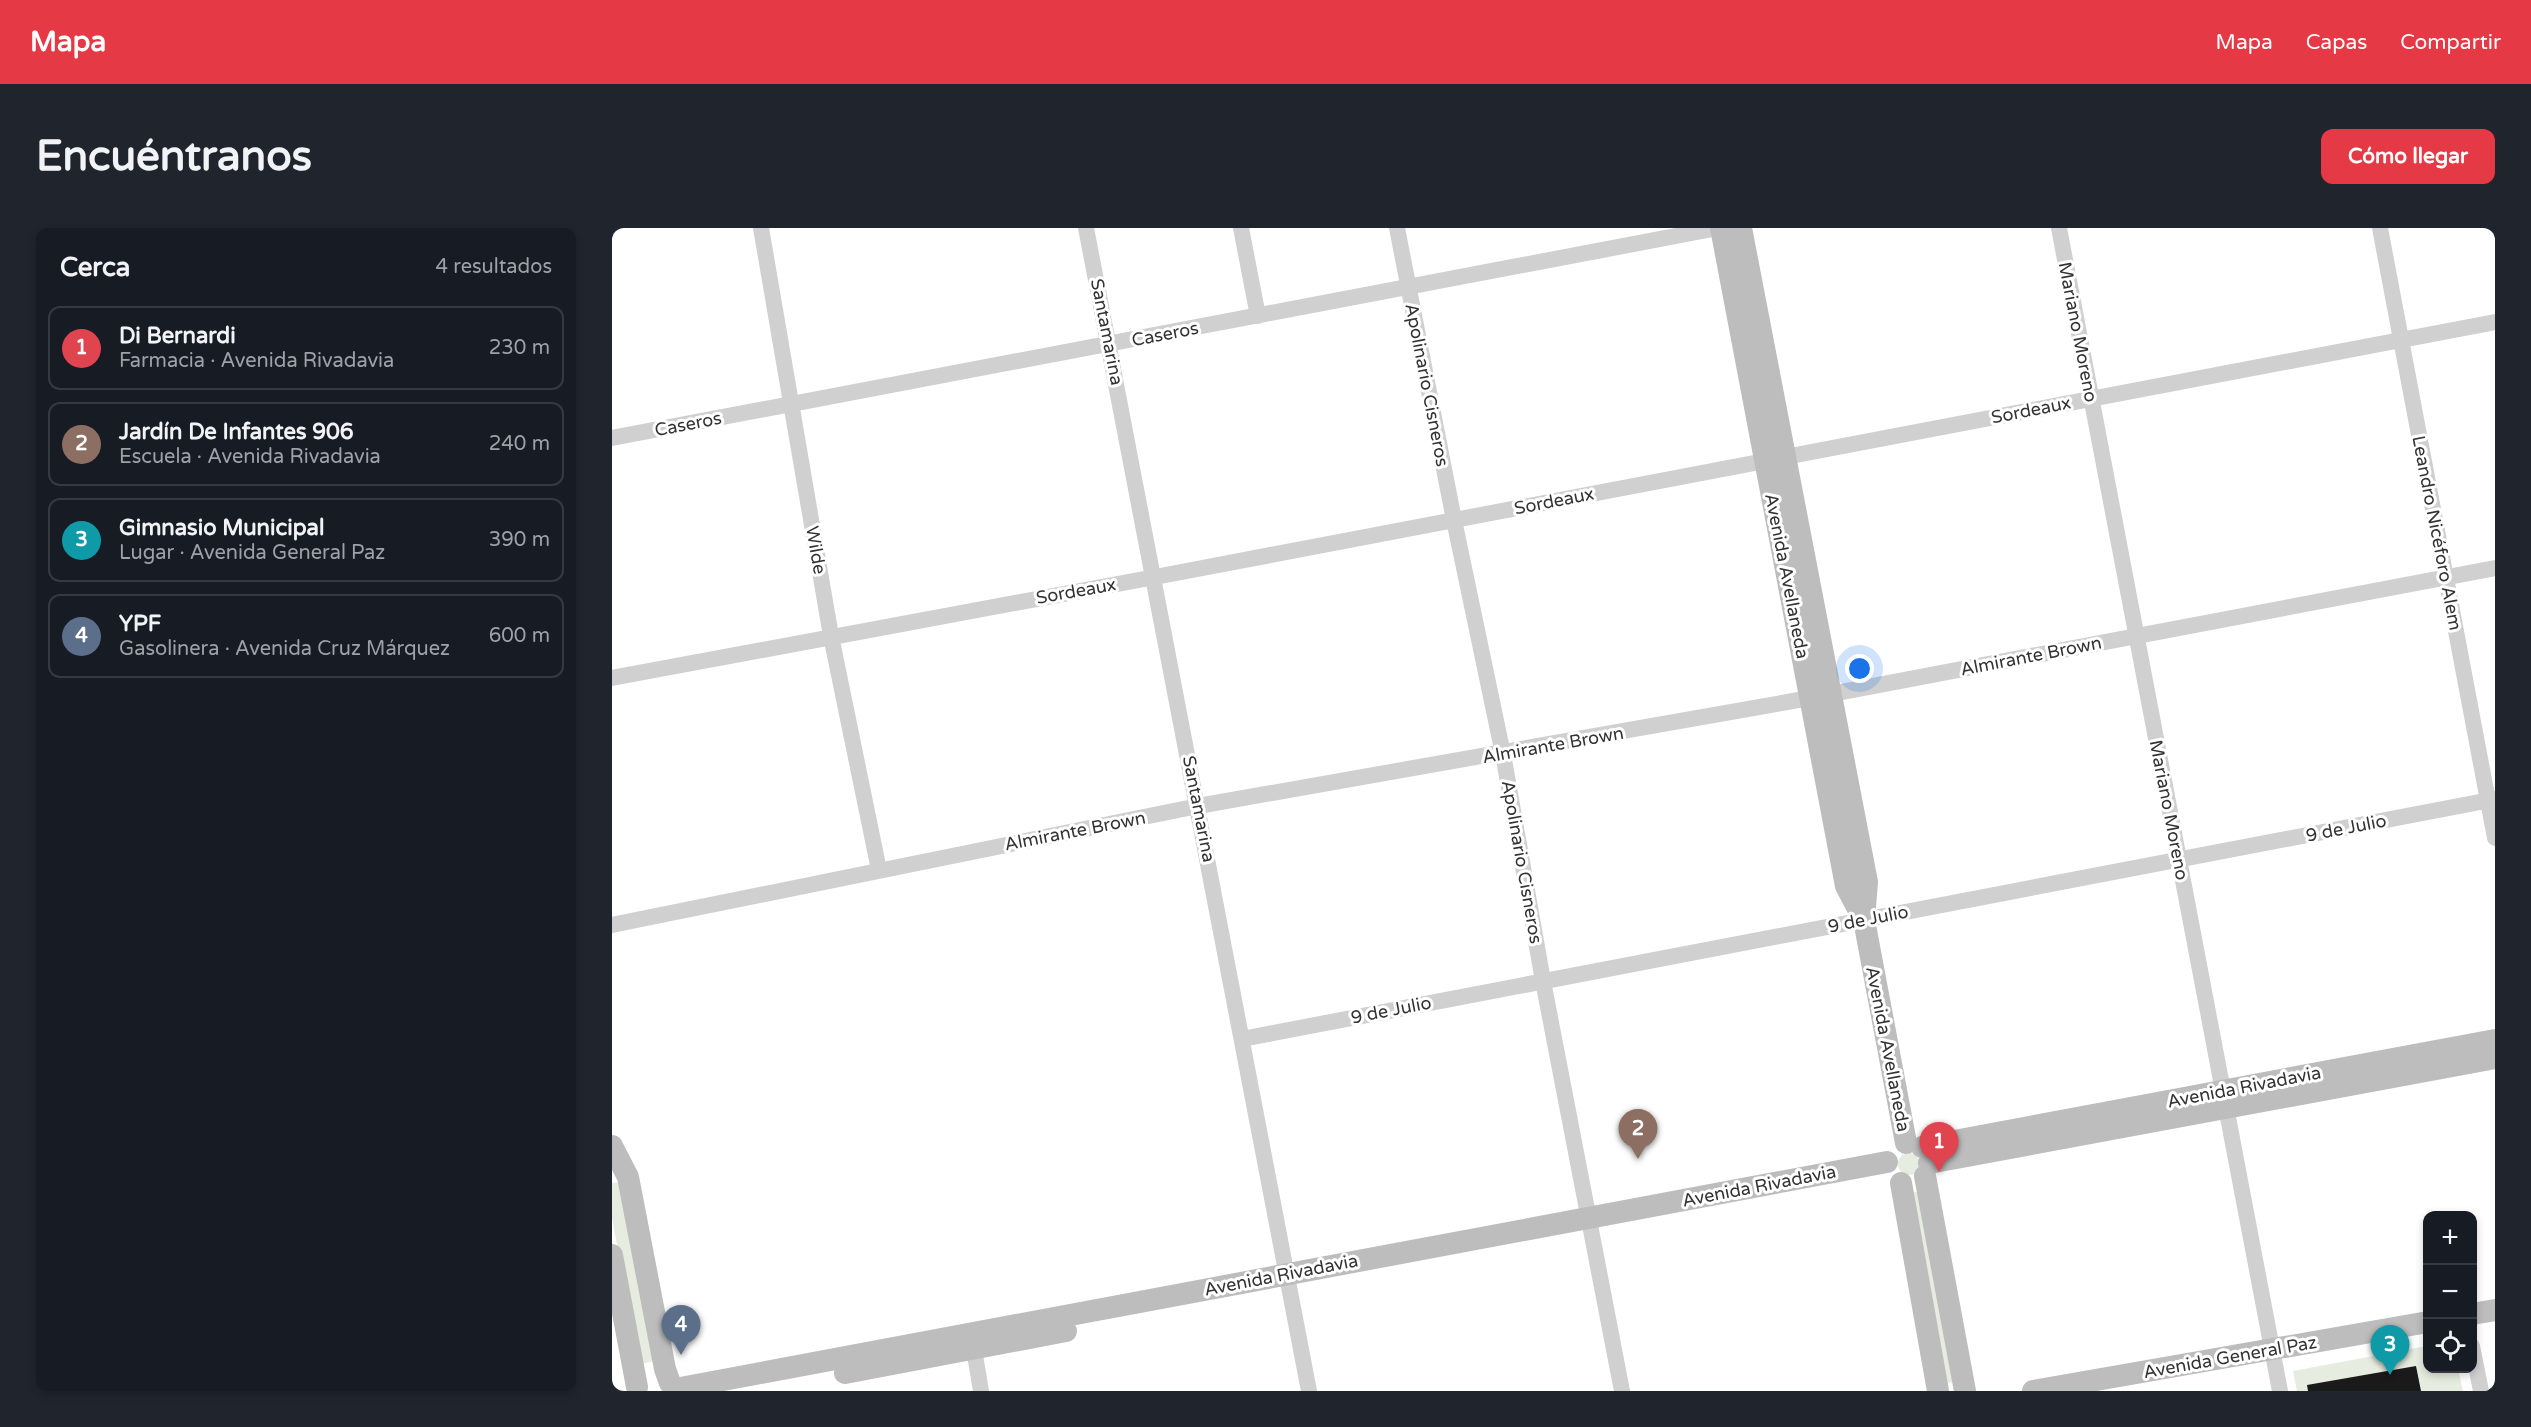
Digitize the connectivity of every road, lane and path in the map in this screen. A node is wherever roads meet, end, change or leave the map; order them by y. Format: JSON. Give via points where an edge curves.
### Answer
{"nodes":[{"id":1,"x":761,"y":228,"type":"edge"},
{"id":2,"x":1086,"y":228,"type":"edge"},
{"id":3,"x":1241,"y":228,"type":"edge"},
{"id":4,"x":1397,"y":228,"type":"edge"},
{"id":5,"x":1720,"y":228,"type":"edge"},
{"id":6,"x":1741,"y":228,"type":"edge"},
{"id":7,"x":2059,"y":228,"type":"edge"},
{"id":8,"x":2380,"y":228,"type":"edge"},
{"id":9,"x":1408,"y":287,"type":"junction"},
{"id":10,"x":1258,"y":316,"type":"junction"},
{"id":11,"x":2495,"y":322,"type":"edge"},
{"id":12,"x":2401,"y":340,"type":"junction"},
{"id":13,"x":1109,"y":345,"type":"junction"},
{"id":14,"x":2091,"y":399,"type":"junction"},
{"id":15,"x":791,"y":403,"type":"junction"},
{"id":16,"x":612,"y":438,"type":"edge"},
{"id":17,"x":1775,"y":459,"type":"junction"},
{"id":18,"x":1454,"y":520,"type":"junction"},
{"id":19,"x":2495,"y":568,"type":"edge"},
{"id":20,"x":1155,"y":577,"type":"junction"},
{"id":21,"x":2446,"y":578,"type":"junction"},
{"id":22,"x":831,"y":636,"type":"junction"},
{"id":23,"x":2136,"y":636,"type":"junction"},
{"id":24,"x":612,"y":678,"type":"edge"},
{"id":25,"x":1820,"y":696,"type":"junction"},
{"id":26,"x":1503,"y":754,"type":"junction"},
{"id":27,"x":2491,"y":800,"type":"edge"},
{"id":28,"x":1198,"y":806,"type":"junction"},
{"id":29,"x":2495,"y":838,"type":"edge"},
{"id":30,"x":2178,"y":860,"type":"junction"},
{"id":31,"x":879,"y":870,"type":"junction"},
{"id":32,"x":1864,"y":920,"type":"junction"},
{"id":33,"x":612,"y":925,"type":"edge"},
{"id":34,"x":1543,"y":981,"type":"junction"},
{"id":35,"x":1242,"y":1039,"type":"junction"},
{"id":36,"x":2495,"y":1040,"type":"edge"},
{"id":37,"x":2495,"y":1058,"type":"edge"},
{"id":38,"x":2224,"y":1100,"type":"junction"},
{"id":39,"x":612,"y":1146,"type":"edge"},
{"id":40,"x":1920,"y":1157,"type":"junction"},
{"id":41,"x":1893,"y":1173,"type":"junction"},
{"id":42,"x":1589,"y":1224,"type":"junction"},
{"id":43,"x":612,"y":1255,"type":"edge"},
{"id":44,"x":1288,"y":1281,"type":"junction"},
{"id":45,"x":2495,"y":1310,"type":"edge"},
{"id":46,"x":2477,"y":1313,"type":"edge"},
{"id":47,"x":2495,"y":1322,"type":"edge"},
{"id":48,"x":2423,"y":1323,"type":"edge"},
{"id":49,"x":2477,"y":1325,"type":"edge"},
{"id":50,"x":2423,"y":1335,"type":"edge"},
{"id":51,"x":974,"y":1349,"type":"junction"},
{"id":52,"x":2273,"y":1356,"type":"junction"},
{"id":53,"x":2477,"y":1371,"type":"edge"},
{"id":54,"x":674,"y":1388,"type":"edge"},
{"id":55,"x":636,"y":1389,"type":"edge"},
{"id":56,"x":746,"y":1391,"type":"edge"},
{"id":57,"x":981,"y":1391,"type":"edge"},
{"id":58,"x":1309,"y":1391,"type":"edge"},
{"id":59,"x":1622,"y":1391,"type":"edge"},
{"id":60,"x":1938,"y":1391,"type":"edge"},
{"id":61,"x":1965,"y":1391,"type":"edge"},
{"id":62,"x":2033,"y":1391,"type":"edge"},
{"id":63,"x":2115,"y":1391,"type":"edge"},
{"id":64,"x":2280,"y":1391,"type":"edge"},
{"id":65,"x":2481,"y":1391,"type":"edge"}],
"edges":[{"from":1,"to":15,"type":"street","name":"Wilde"},
{"from":2,"to":13,"type":"street","name":"Santamarina"},
{"from":3,"to":10,"type":"street"},
{"from":4,"to":9,"type":"street","name":"Apolinario Cisneros"},
{"from":5,"to":9,"type":"street","name":"Caseros"},
{"from":5,"to":17,"type":"main road","name":"Avenida Avellaneda"},
{"from":6,"to":17,"type":"main road","name":"Avenida Avellaneda"},
{"from":7,"to":14,"type":"street","name":"Mariano Moreno"},
{"from":8,"to":12,"type":"street","name":"Leandro Nicéforo Alem"},
{"from":9,"to":10,"type":"street","name":"Caseros"},
{"from":9,"to":18,"type":"street","name":"Apolinario Cisneros"},
{"from":10,"to":13,"type":"street","name":"Caseros"},
{"from":11,"to":12,"type":"street","name":"Sordeaux"},
{"from":12,"to":14,"type":"street","name":"Sordeaux"},
{"from":12,"to":21,"type":"street","name":"Leandro Nicéforo Alem"},
{"from":13,"to":15,"type":"street","name":"Caseros"},
{"from":13,"to":20,"type":"street","name":"Santamarina"},
{"from":14,"to":17,"type":"street","name":"Sordeaux"},
{"from":14,"to":23,"type":"street","name":"Mariano Moreno"},
{"from":15,"to":16,"type":"street","name":"Caseros"},
{"from":15,"to":22,"type":"street","name":"Wilde"},
{"from":17,"to":18,"type":"street","name":"Sordeaux"},
{"from":17,"to":25,"type":"main road","name":"Avenida Avellaneda"},
{"from":18,"to":20,"type":"street","name":"Sordeaux"},
{"from":18,"to":26,"type":"street","name":"Apolinario Cisneros"},
{"from":19,"to":21,"type":"street","name":"Almirante Brown"},
{"from":20,"to":22,"type":"street","name":"Sordeaux"},
{"from":20,"to":28,"type":"street","name":"Santamarina"},
{"from":21,"to":23,"type":"street","name":"Almirante Brown"},
{"from":21,"to":27,"type":"street","name":"Leandro Nicéforo Alem"},
{"from":22,"to":24,"type":"street","name":"Sordeaux"},
{"from":22,"to":31,"type":"street","name":"Wilde"},
{"from":23,"to":25,"type":"street","name":"Almirante Brown"},
{"from":23,"to":30,"type":"street","name":"Mariano Moreno"},
{"from":25,"to":26,"type":"street","name":"Almirante Brown"},
{"from":25,"to":32,"type":"main road","name":"Avenida Avellaneda","via":[[1867,882]]},
{"from":26,"to":28,"type":"street","name":"Almirante Brown"},
{"from":26,"to":34,"type":"street","name":"Apolinario Cisneros"},
{"from":27,"to":29,"type":"street","name":"Leandro Nicéforo Alem"},
{"from":27,"to":30,"type":"street","name":"9 de Julio"},
{"from":28,"to":31,"type":"street","name":"Almirante Brown"},
{"from":28,"to":35,"type":"street","name":"Santamarina"},
{"from":30,"to":32,"type":"street","name":"9 de Julio"},
{"from":30,"to":38,"type":"street","name":"Mariano Moreno"},
{"from":31,"to":33,"type":"street","name":"Almirante Brown"},
{"from":32,"to":34,"type":"street","name":"9 de Julio"},
{"from":32,"to":40,"type":"main road","name":"Avenida Avellaneda"},
{"from":34,"to":35,"type":"street","name":"9 de Julio"},
{"from":34,"to":42,"type":"street","name":"Apolinario Cisneros"},
{"from":35,"to":44,"type":"street","name":"Santamarina"},
{"from":36,"to":38,"type":"main road","name":"Avenida Rivadavia"},
{"from":37,"to":38,"type":"main road","name":"Avenida Rivadavia"},
{"from":38,"to":40,"type":"main road","name":"Avenida Rivadavia"},
{"from":38,"to":52,"type":"street","name":"Mariano Moreno"},
{"from":39,"to":54,"type":"main road","via":[[628,1177],[665,1369]]},
{"from":40,"to":41,"type":"main road","name":"Avenida Rivadavia","via":[[1911,1184]]},
{"from":40,"to":41,"type":"main road","via":[[1893,1149]]},
{"from":40,"to":61,"type":"main road","name":"Avenida Avellaneda"},
{"from":41,"to":42,"type":"main road","name":"Avenida Rivadavia"},
{"from":41,"to":60,"type":"main road"},
{"from":42,"to":44,"type":"main road","name":"Avenida Rivadavia"},
{"from":42,"to":59,"type":"street","name":"Apolinario Cisneros"},
{"from":43,"to":55,"type":"main road"},
{"from":44,"to":51,"type":"main road","name":"Avenida Rivadavia"},
{"from":44,"to":54,"type":"main road","name":"Avenida Rivadavia"},
{"from":44,"to":58,"type":"street","name":"Santamarina"},
{"from":45,"to":46,"type":"main road"},
{"from":47,"to":49,"type":"main road"},
{"from":48,"to":52,"type":"main road","name":"Avenida General Paz"},
{"from":50,"to":52,"type":"main road","name":"Avenida General Paz"},
{"from":51,"to":56,"type":"main road","name":"Avenida Rivadavia"},
{"from":51,"to":57,"type":"street"},
{"from":52,"to":62,"type":"main road","name":"Avenida General Paz"},
{"from":52,"to":63,"type":"main road","name":"Avenida General Paz"},
{"from":52,"to":64,"type":"street","name":"Mariano Moreno"},
{"from":53,"to":65,"type":"street"},
{"from":54,"to":55,"type":"main road","name":"Avenida Rivadavia","via":[[657,1378]]}]}
